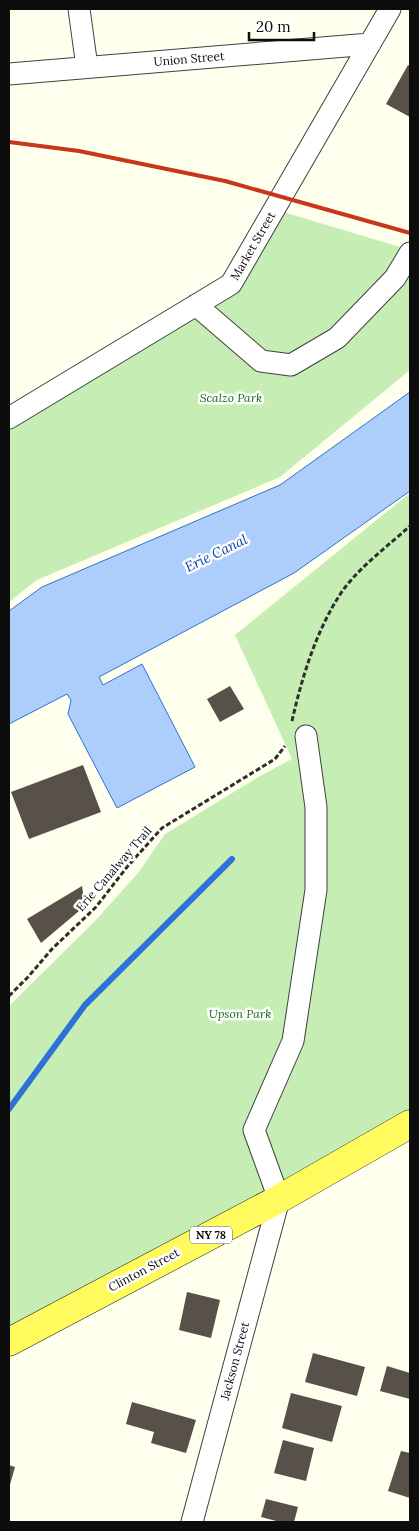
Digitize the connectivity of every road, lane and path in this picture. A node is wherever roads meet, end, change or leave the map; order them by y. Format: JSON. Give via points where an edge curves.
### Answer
{"nodes":[{"id":1,"x":79,"y":9,"type":"edge"},
{"id":2,"x":390,"y":9,"type":"edge"},
{"id":3,"x":370,"y":44,"type":"junction"},
{"id":4,"x":87,"y":67,"type":"junction"},
{"id":5,"x":9,"y":74,"type":"edge"},
{"id":6,"x":410,"y":253,"type":"edge"},
{"id":7,"x":196,"y":304,"type":"junction"},
{"id":8,"x":9,"y":418,"type":"edge"},
{"id":9,"x":410,"y":526,"type":"edge"},
{"id":10,"x":298,"y":731,"type":"joint"},
{"id":11,"x":286,"y":744,"type":"dead end"},
{"id":12,"x":9,"y":996,"type":"edge"},
{"id":13,"x":410,"y":1124,"type":"edge"},
{"id":14,"x":279,"y":1199,"type":"junction"},
{"id":15,"x":9,"y":1342,"type":"edge"},
{"id":16,"x":192,"y":1522,"type":"edge"}],
"edges":[{"from":1,"to":4,"type":"street"},
{"from":2,"to":3,"type":"street","name":"Market Street"},
{"from":3,"to":4,"type":"street","name":"Union Street"},
{"from":3,"to":7,"type":"street","name":"Market Street","via":[[231,284]]},
{"from":4,"to":5,"type":"street","name":"Union Street"},
{"from":6,"to":7,"type":"street","via":[[395,278],[337,338],[291,365],[261,361]]},
{"from":7,"to":8,"type":"street","name":"Market Street"},
{"from":9,"to":10,"type":"path","via":[[342,592],[316,641],[299,688]]},
{"from":10,"to":14,"type":"street","via":[[316,808],[316,890],[293,1041],[254,1130]]},
{"from":11,"to":12,"type":"path","name":"Erie Canalway Trail","via":[[275,759],[162,828],[96,907]]},
{"from":13,"to":14,"type":"main road","name":"Clinton Street","number":"NY 78"},
{"from":14,"to":15,"type":"main road","name":"Clinton Street","number":"NY 78"},
{"from":14,"to":16,"type":"street","name":"Jackson Street"}]}
